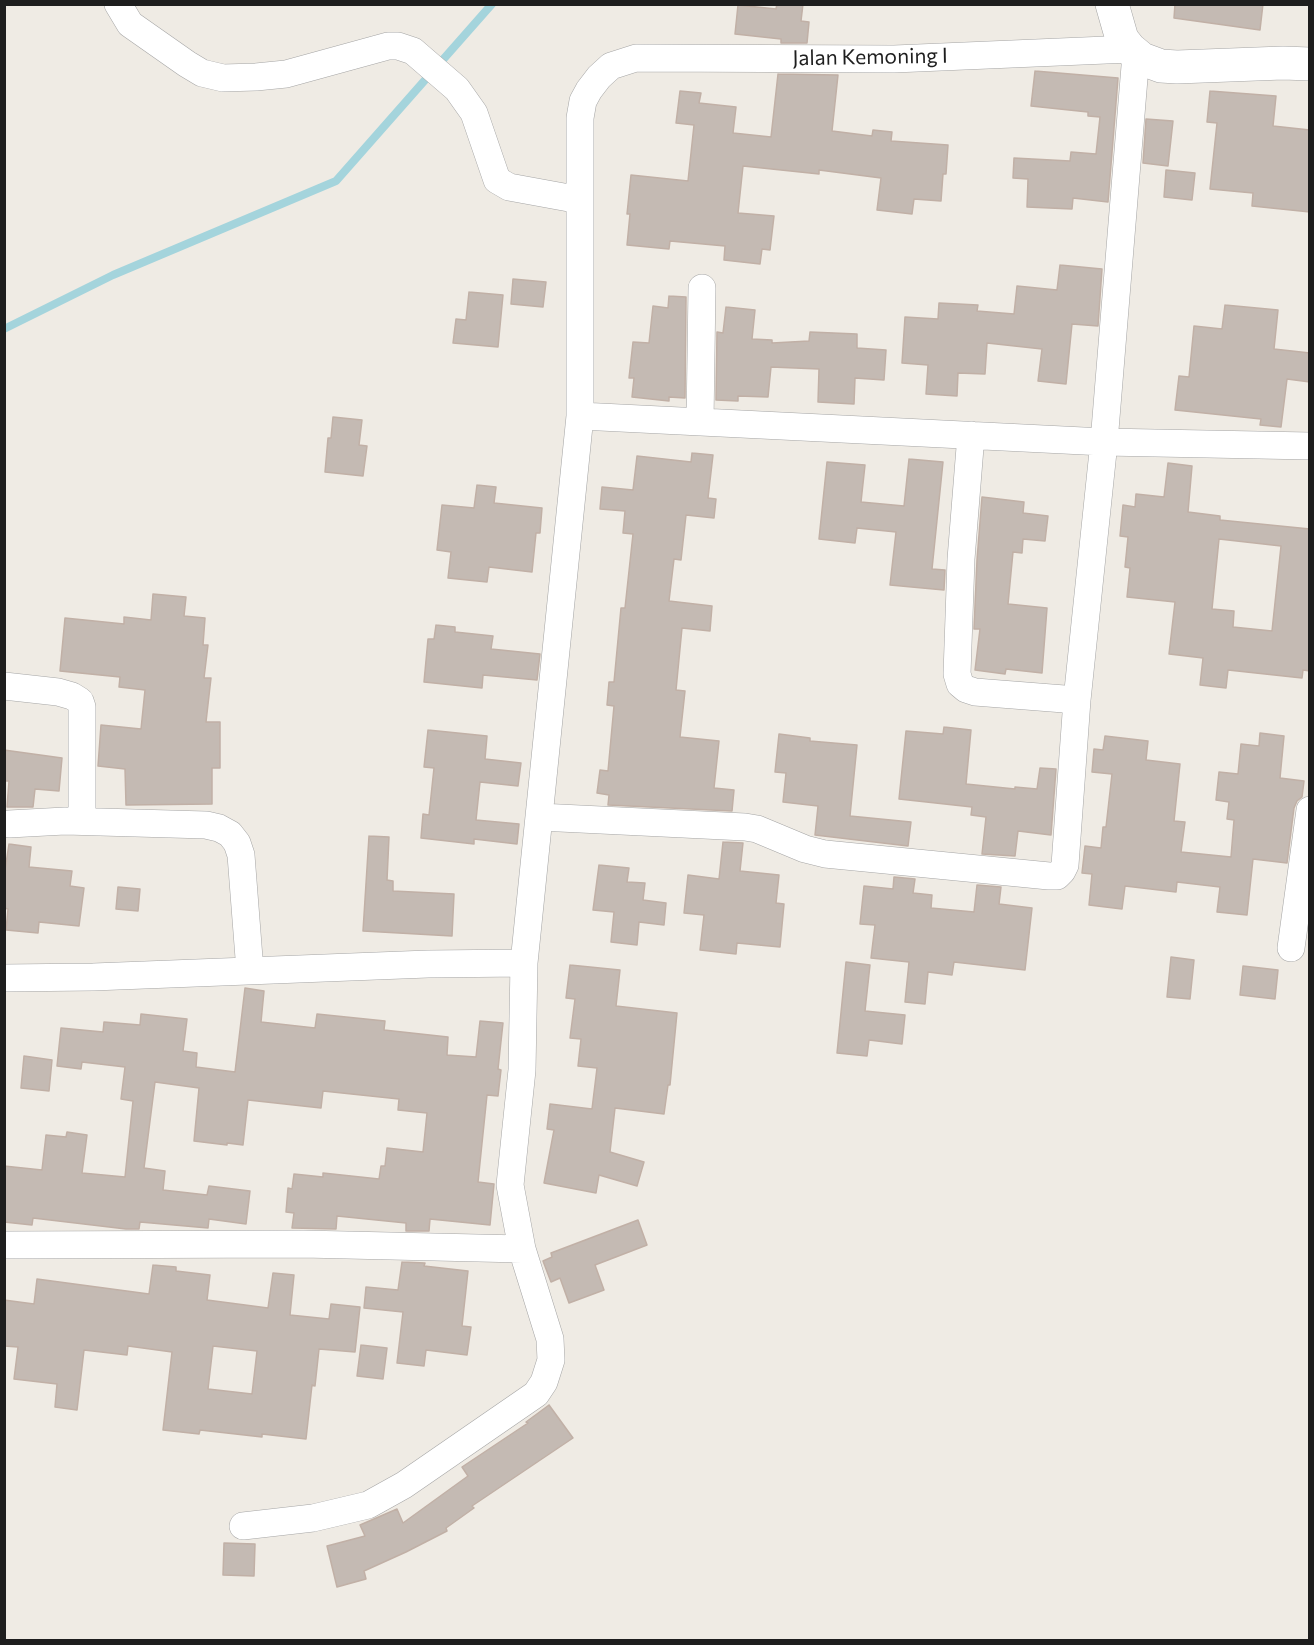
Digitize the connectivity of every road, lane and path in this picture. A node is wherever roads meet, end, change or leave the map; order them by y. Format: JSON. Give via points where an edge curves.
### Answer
{"nodes":[{"id":1,"x":118,"y":4,"type":"edge"},
{"id":2,"x":1112,"y":4,"type":"edge"},
{"id":3,"x":1133,"y":52,"type":"junction"},
{"id":4,"x":1310,"y":64,"type":"edge"},
{"id":5,"x":580,"y":200,"type":"junction"},
{"id":6,"x":702,"y":288,"type":"dead end"},
{"id":7,"x":579,"y":416,"type":"junction"},
{"id":8,"x":700,"y":422,"type":"junction"},
{"id":9,"x":971,"y":435,"type":"junction"},
{"id":10,"x":1104,"y":442,"type":"junction"},
{"id":11,"x":1310,"y":446,"type":"edge"},
{"id":12,"x":4,"y":686,"type":"edge"},
{"id":13,"x":1077,"y":700,"type":"junction"},
{"id":14,"x":1310,"y":810,"type":"edge"},
{"id":15,"x":539,"y":817,"type":"junction"},
{"id":16,"x":82,"y":821,"type":"junction"},
{"id":17,"x":9,"y":824,"type":"dead end"},
{"id":18,"x":1291,"y":948,"type":"dead end"},
{"id":19,"x":524,"y":963,"type":"junction"},
{"id":20,"x":250,"y":971,"type":"junction"},
{"id":21,"x":4,"y":978,"type":"edge"},
{"id":22,"x":4,"y":1245,"type":"edge"},
{"id":23,"x":522,"y":1249,"type":"junction"},
{"id":24,"x":243,"y":1526,"type":"dead end"}],
"edges":[{"from":1,"to":5,"type":"street","via":[[130,24],[168,51],[202,73],[223,78],[286,74],[388,46],[413,51],[457,89],[474,113],[497,180],[509,187]]},
{"from":2,"to":3,"type":"street","via":[[1122,39]]},
{"from":3,"to":4,"type":"street","via":[[1161,66],[1177,68]]},
{"from":3,"to":5,"type":"street","name":"Jalan Kemoning I","via":[[894,59],[636,58],[611,66],[583,101]]},
{"from":3,"to":10,"type":"street"},
{"from":5,"to":7,"type":"street"},
{"from":6,"to":8,"type":"street"},
{"from":7,"to":8,"type":"street"},
{"from":7,"to":15,"type":"street"},
{"from":8,"to":9,"type":"street"},
{"from":9,"to":10,"type":"street"},
{"from":9,"to":13,"type":"street","via":[[961,559],[957,674],[960,684],[975,692]]},
{"from":10,"to":11,"type":"street"},
{"from":10,"to":13,"type":"street"},
{"from":12,"to":16,"type":"street","via":[[58,692],[80,701]]},
{"from":13,"to":15,"type":"street","via":[[1065,866],[1057,876],[825,854],[746,826]]},
{"from":14,"to":18,"type":"street"},
{"from":15,"to":19,"type":"street"},
{"from":16,"to":17,"type":"street"},
{"from":16,"to":20,"type":"street","via":[[206,825],[230,834],[241,855]]},
{"from":19,"to":20,"type":"street"},
{"from":19,"to":23,"type":"street","via":[[522,1070],[510,1185]]},
{"from":20,"to":21,"type":"street"},
{"from":22,"to":23,"type":"street","via":[[303,1244]]},
{"from":23,"to":24,"type":"street","via":[[549,1339],[550,1360],[536,1394],[404,1485],[368,1505],[313,1518]]}]}
